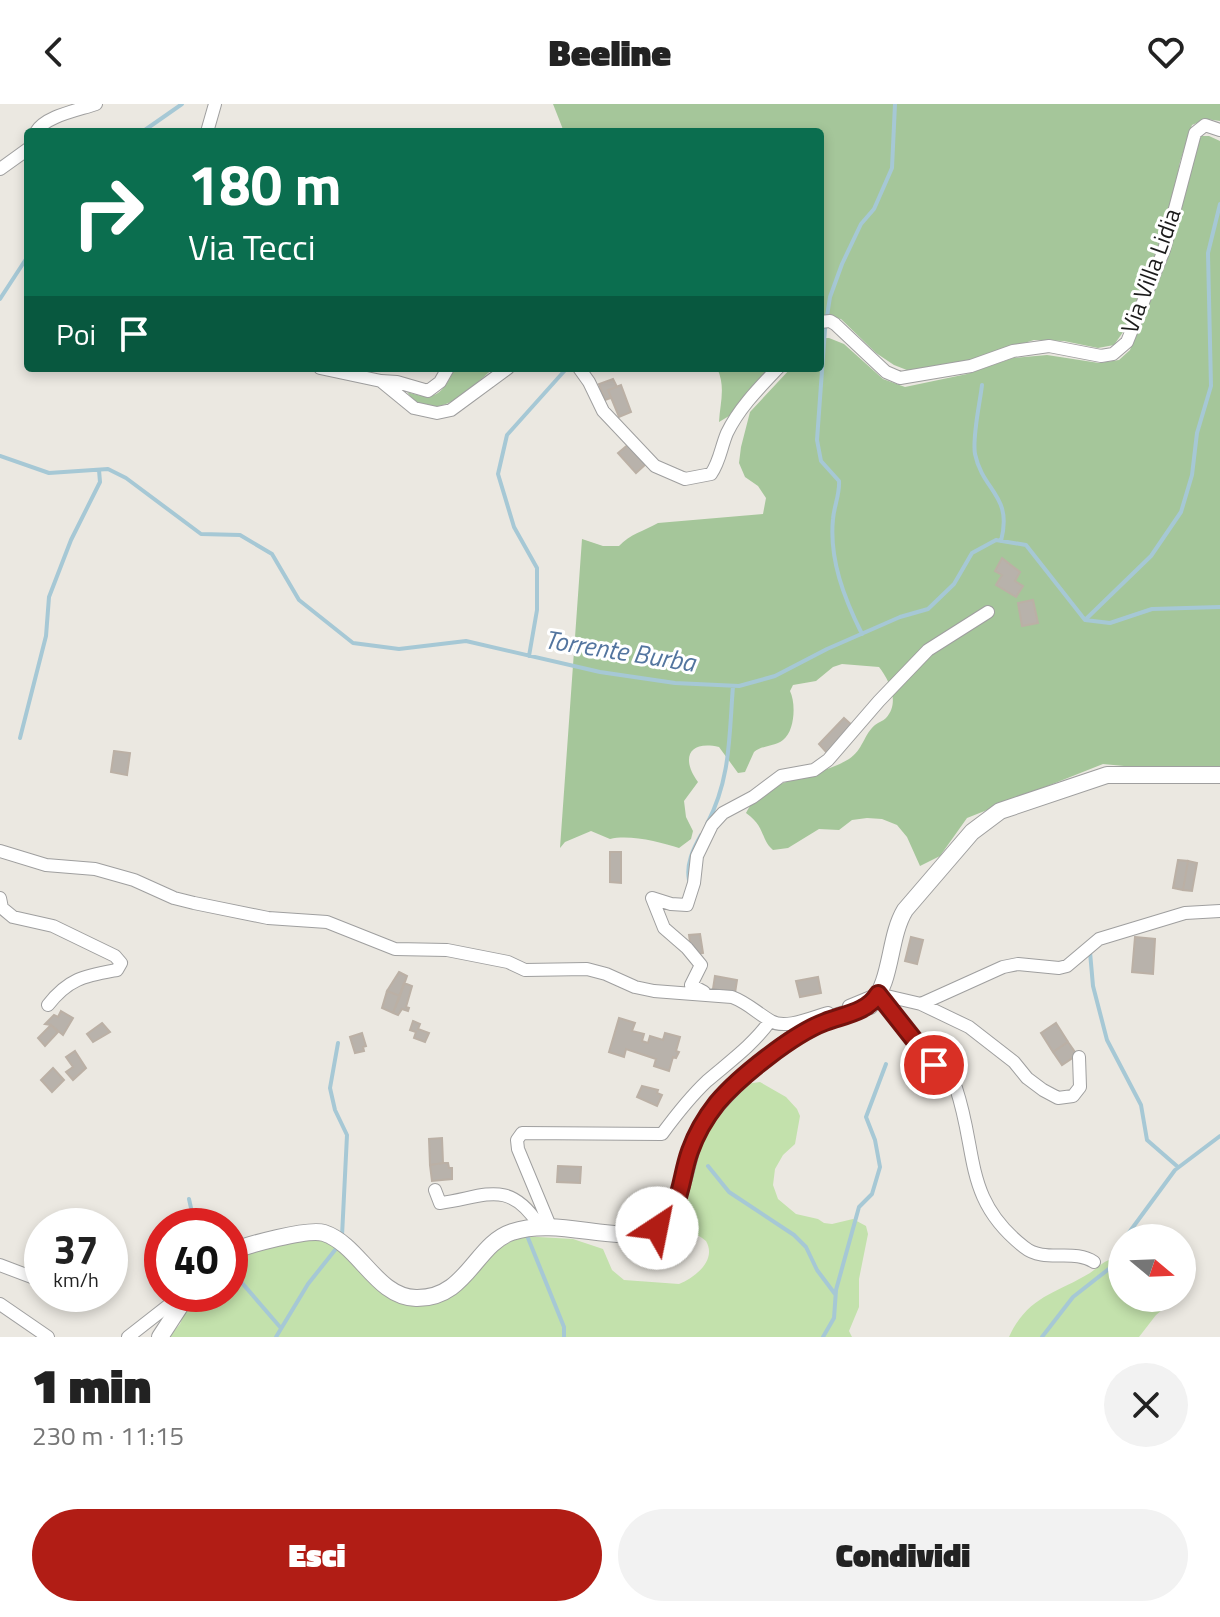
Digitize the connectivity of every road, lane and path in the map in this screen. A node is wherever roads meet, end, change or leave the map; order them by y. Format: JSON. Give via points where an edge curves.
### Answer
{"nodes":[{"id":1,"x":96,"y":104,"type":"edge"},
{"id":2,"x":215,"y":104,"type":"edge"},
{"id":3,"x":38,"y":128,"type":"edge"},
{"id":4,"x":208,"y":128,"type":"edge"},
{"id":5,"x":1220,"y":130,"type":"edge"},
{"id":6,"x":24,"y":152,"type":"edge"},
{"id":7,"x":0,"y":169,"type":"edge"},
{"id":8,"x":824,"y":322,"type":"edge"},
{"id":9,"x":339,"y":372,"type":"edge"},
{"id":10,"x":446,"y":372,"type":"edge"},
{"id":11,"x":503,"y":372,"type":"edge"},
{"id":12,"x":581,"y":372,"type":"edge"},
{"id":13,"x":774,"y":372,"type":"edge"},
{"id":14,"x":381,"y":381,"type":"junction"},
{"id":15,"x":988,"y":612,"type":"dead end"},
{"id":16,"x":1220,"y":775,"type":"edge"},
{"id":17,"x":0,"y":851,"type":"edge"},
{"id":18,"x":0,"y":898,"type":"edge"},
{"id":19,"x":1220,"y":911,"type":"edge"},
{"id":20,"x":878,"y":994,"type":"junction"},
{"id":21,"x":711,"y":995,"type":"junction"},
{"id":22,"x":921,"y":1004,"type":"junction"},
{"id":23,"x":48,"y":1005,"type":"dead end"},
{"id":24,"x":770,"y":1021,"type":"junction"},
{"id":25,"x":1079,"y":1057,"type":"dead end"},
{"id":26,"x":435,"y":1190,"type":"dead end"},
{"id":27,"x":544,"y":1225,"type":"junction"},
{"id":28,"x":248,"y":1246,"type":"edge"},
{"id":29,"x":1094,"y":1262,"type":"dead end"},
{"id":30,"x":0,"y":1265,"type":"edge"},
{"id":31,"x":24,"y":1274,"type":"edge"},
{"id":32,"x":0,"y":1304,"type":"edge"},
{"id":33,"x":161,"y":1312,"type":"edge"},
{"id":34,"x":175,"y":1312,"type":"edge"},
{"id":35,"x":48,"y":1337,"type":"edge"},
{"id":36,"x":128,"y":1337,"type":"edge"},
{"id":37,"x":160,"y":1337,"type":"edge"}],
"edges":[{"from":1,"to":3,"type":"street"},
{"from":2,"to":4,"type":"street"},
{"from":5,"to":8,"type":"street","name":"Via Villa Lidia","via":[[1205,125],[1195,133],[1164,250],[1127,342],[1113,354],[1049,346],[900,378],[886,372],[835,324]]},
{"from":6,"to":7,"type":"street"},
{"from":9,"to":14,"type":"street"},
{"from":10,"to":14,"type":"street","via":[[428,391]]},
{"from":11,"to":14,"type":"street","via":[[444,413],[414,408]]},
{"from":12,"to":13,"type":"street","via":[[603,411],[655,466],[685,479],[711,474],[737,414]]},
{"from":15,"to":21,"type":"street","via":[[928,650],[828,760],[814,770],[781,776],[723,813],[697,856],[687,905],[652,898],[664,928],[701,965],[691,985]]},
{"from":16,"to":20,"type":"street","via":[[1107,775],[988,819],[905,910]]},
{"from":17,"to":21,"type":"street","via":[[46,865],[95,869],[194,903],[268,918],[327,922],[395,949],[447,950],[525,970],[587,969],[644,989]]},
{"from":18,"to":23,"type":"street","via":[[13,917],[53,926],[121,963],[117,970],[70,983]]},
{"from":19,"to":22,"type":"street","via":[[1185,913],[1099,939],[1067,966],[1003,967]]},
{"from":20,"to":22,"type":"street"},
{"from":20,"to":24,"type":"street","via":[[795,1022]]},
{"from":20,"to":27,"type":"street","via":[[870,1006],[807,1029],[718,1103],[689,1152],[676,1205],[664,1223],[628,1234]]},
{"from":20,"to":29,"type":"street","via":[[955,1086],[985,1206],[1037,1255]]},
{"from":21,"to":24,"type":"street","via":[[744,1002]]},
{"from":22,"to":25,"type":"street","via":[[969,1027],[1058,1098],[1078,1092]]},
{"from":24,"to":27,"type":"street","via":[[662,1134],[522,1133],[518,1149]]},
{"from":26,"to":27,"type":"street","via":[[440,1203],[488,1192],[505,1195]]},
{"from":27,"to":28,"type":"street","via":[[505,1234],[459,1282],[415,1298],[391,1290],[338,1240],[323,1233]]},
{"from":30,"to":31,"type":"street"},
{"from":32,"to":35,"type":"street"},
{"from":33,"to":36,"type":"street"},
{"from":34,"to":37,"type":"street"}]}
